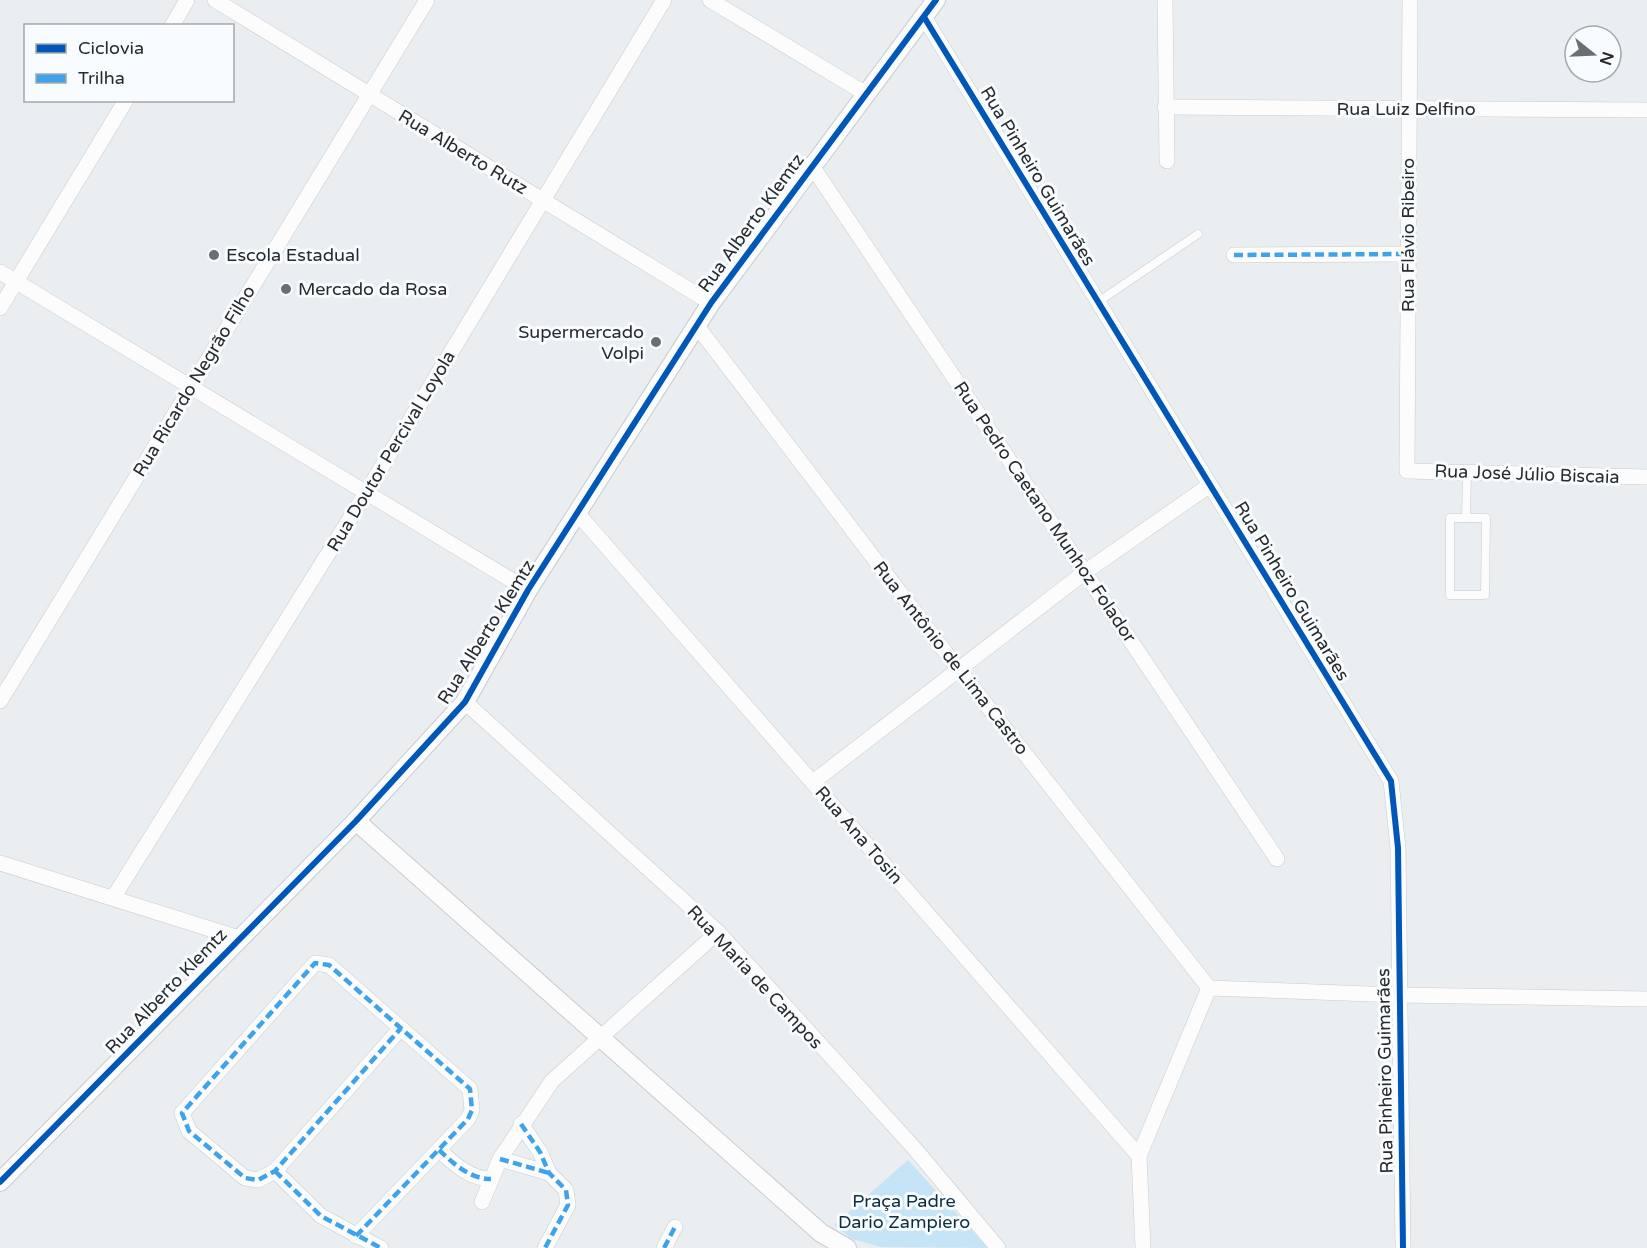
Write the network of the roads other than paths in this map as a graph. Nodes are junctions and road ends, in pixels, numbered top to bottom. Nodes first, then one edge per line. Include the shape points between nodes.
1 (187, 0) edge
2 (215, 0) edge
3 (427, 0) edge
4 (664, 0) edge
5 (711, 0) edge
6 (936, 0) edge
7 (1166, 0) edge
8 (1410, 0) edge
9 (924, 17) junction
10 (173, 24) edge
11 (369, 94) junction
12 (866, 94) junction
13 (125, 102) edge
14 (1165, 107) junction
15 (1409, 109) junction
16 (1647, 110) edge
17 (1167, 161) dead end
18 (812, 166) junction
19 (543, 200) junction
20 (1198, 234) dead end
21 (1408, 254) junction
22 (1234, 255) dead end
23 (0, 272) edge
24 (17, 282) junction
25 (1098, 302) junction
26 (711, 303) junction
27 (0, 308) edge
28 (697, 326) junction
29 (191, 387) junction
30 (1407, 471) joint
31 (1467, 472) junction
32 (1647, 477) edge
33 (1210, 485) junction
34 (366, 493) junction
35 (578, 514) junction
36 (1466, 518) junction
37 (1085, 572) junction
38 (528, 590) junction
39 (959, 670) junction
40 (5, 684) edge
41 (0, 701) edge
42 (465, 702) junction
43 (813, 782) junction
44 (356, 821) junction
45 (1277, 859) dead end
46 (0, 863) edge
47 (113, 898) junction
48 (718, 932) junction
49 (239, 938) junction
50 (1209, 988) junction
51 (1398, 995) junction
52 (1647, 999) edge
53 (401, 1028) junction
54 (600, 1038) junction
55 (521, 1124) junction
56 (439, 1150) junction
57 (1138, 1156) junction
58 (500, 1159) junction
59 (275, 1172) junction
60 (549, 1173) junction
61 (491, 1179) junction
62 (0, 1182) edge
63 (482, 1202) dead end
64 (675, 1227) dead end
65 (357, 1236) junction
66 (381, 1248) edge
67 (545, 1248) edge
68 (664, 1248) edge
69 (847, 1248) edge
70 (998, 1248) edge
71 (1143, 1248) edge
72 (1403, 1248) edge

1 - 10 street
2 - 11 street, Rua Alberto Rutz
3 - 11 street, Rua Ricardo Negrão Filho
4 - 19 street, Rua Doutor Percival Loyola
5 - 12 street
6 - 9 street, Rua Alberto Klemtz
7 - 14 street
8 - 15 street, Rua Flávio Ribeiro
9 - 12 street, Rua Alberto Klemtz
9 - 25 street, Rua Pinheiro Guimarães
11 - 19 street, Rua Alberto Rutz
11 - 29 street, Rua Ricardo Negrão Filho
12 - 18 street, Rua Alberto Klemtz
13 - 24 street
14 - 15 street, Rua Luiz Delfino
14 - 17 street
15 - 16 street, Rua Luiz Delfino
15 - 21 street, Rua Flávio Ribeiro
18 - 26 street, Rua Alberto Klemtz
18 - 37 street, Rua Pedro Caetano Munhoz Folador
19 - 26 street, Rua Alberto Rutz
19 - 34 street, Rua Doutor Percival Loyola
20 - 25 lane
21 - 22 street
21 - 30 street, Rua Flávio Ribeiro
23 - 24 street
24 - 27 street
24 - 29 street
25 - 33 street, Rua Pinheiro Guimarães
26 - 28 street, Rua Alberto Klemtz
28 - 35 street, Rua Alberto Klemtz
28 - 39 street, Rua Antônio de Lima Castro
29 - 34 street
29 - 40 street, Rua Ricardo Negrão Filho
30 - 31 street, Rua José Júlio Biscaia
31 - 32 street, Rua José Júlio Biscaia
31 - 36 lane
33 - 37 street
33 - 51 street, Rua Pinheiro Guimarães via 1391,781 1398,848
34 - 38 street
34 - 47 street, Rua Doutor Percival Loyola
35 - 38 street, Rua Alberto Klemtz
35 - 43 street, Rua Ana Tosin
36 - 36 lane via 1450,518 1450,595 1485,595 1486,518
37 - 39 street
37 - 45 street, Rua Pedro Caetano Munhoz Folador
38 - 42 street, Rua Alberto Klemtz
39 - 43 street
39 - 50 street, Rua Antônio de Lima Castro
40 - 41 street, Rua Ricardo Negrão Filho
42 - 44 street, Rua Alberto Klemtz
42 - 48 street, Rua Maria de Campos
43 - 57 street, Rua Ana Tosin
44 - 49 street, Rua Alberto Klemtz
44 - 54 street
46 - 47 street
47 - 49 street
48 - 54 street
48 - 70 street, Rua Maria de Campos via 915,1149
49 - 62 street, Rua Alberto Klemtz
50 - 51 street
50 - 57 street
51 - 52 street
51 - 72 street, Rua Pinheiro Guimarães
53 - 56 street via 470,1089 472,1110 468,1119
53 - 59 street
53 - 59 street via 329,965 315,963 182,1113 189,1131 245,1178 258,1180
54 - 55 street via 552,1081
54 - 69 street via 820,1233
55 - 58 street
55 - 60 street
56 - 61 street via 475,1177
56 - 65 street
57 - 71 street
58 - 60 street
58 - 61 street
59 - 65 street via 321,1216
60 - 67 street via 566,1190 568,1205
61 - 63 street
64 - 68 street
65 - 66 street

